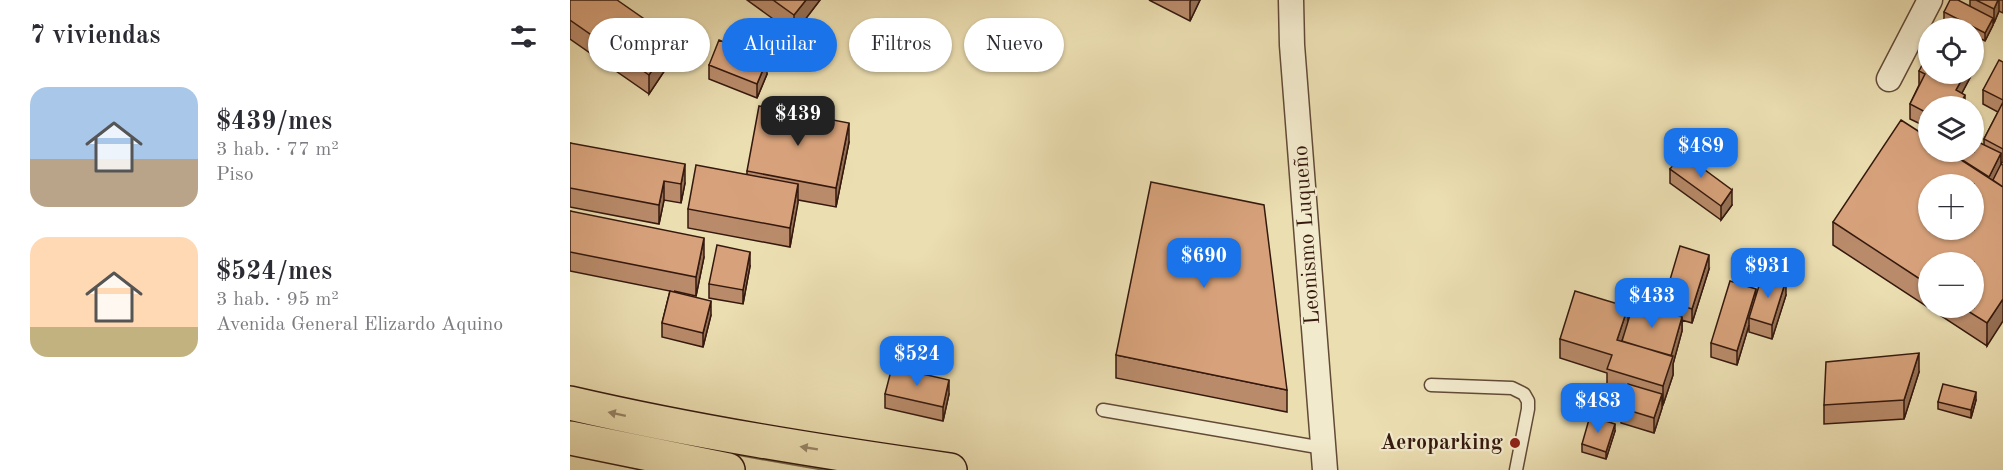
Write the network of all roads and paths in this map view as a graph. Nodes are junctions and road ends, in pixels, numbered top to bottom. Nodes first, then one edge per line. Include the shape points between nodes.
1 (1291, 0) edge
2 (1930, 0) edge
3 (1889, 79) dead end
4 (1431, 385) dead end
5 (570, 403) edge
6 (1103, 410) dead end
7 (570, 438) edge
8 (1324, 459) edge
9 (851, 462) edge
10 (728, 470) edge
11 (950, 470) edge
12 (1516, 470) edge

1 - 8 street, Leonismo Luqueño
2 - 3 street
4 - 12 lane via 1512,388 1524,394 1528,409
9 -> 5 main road
6 - 8 lane
7 - 10 main road
9 - 11 main road

